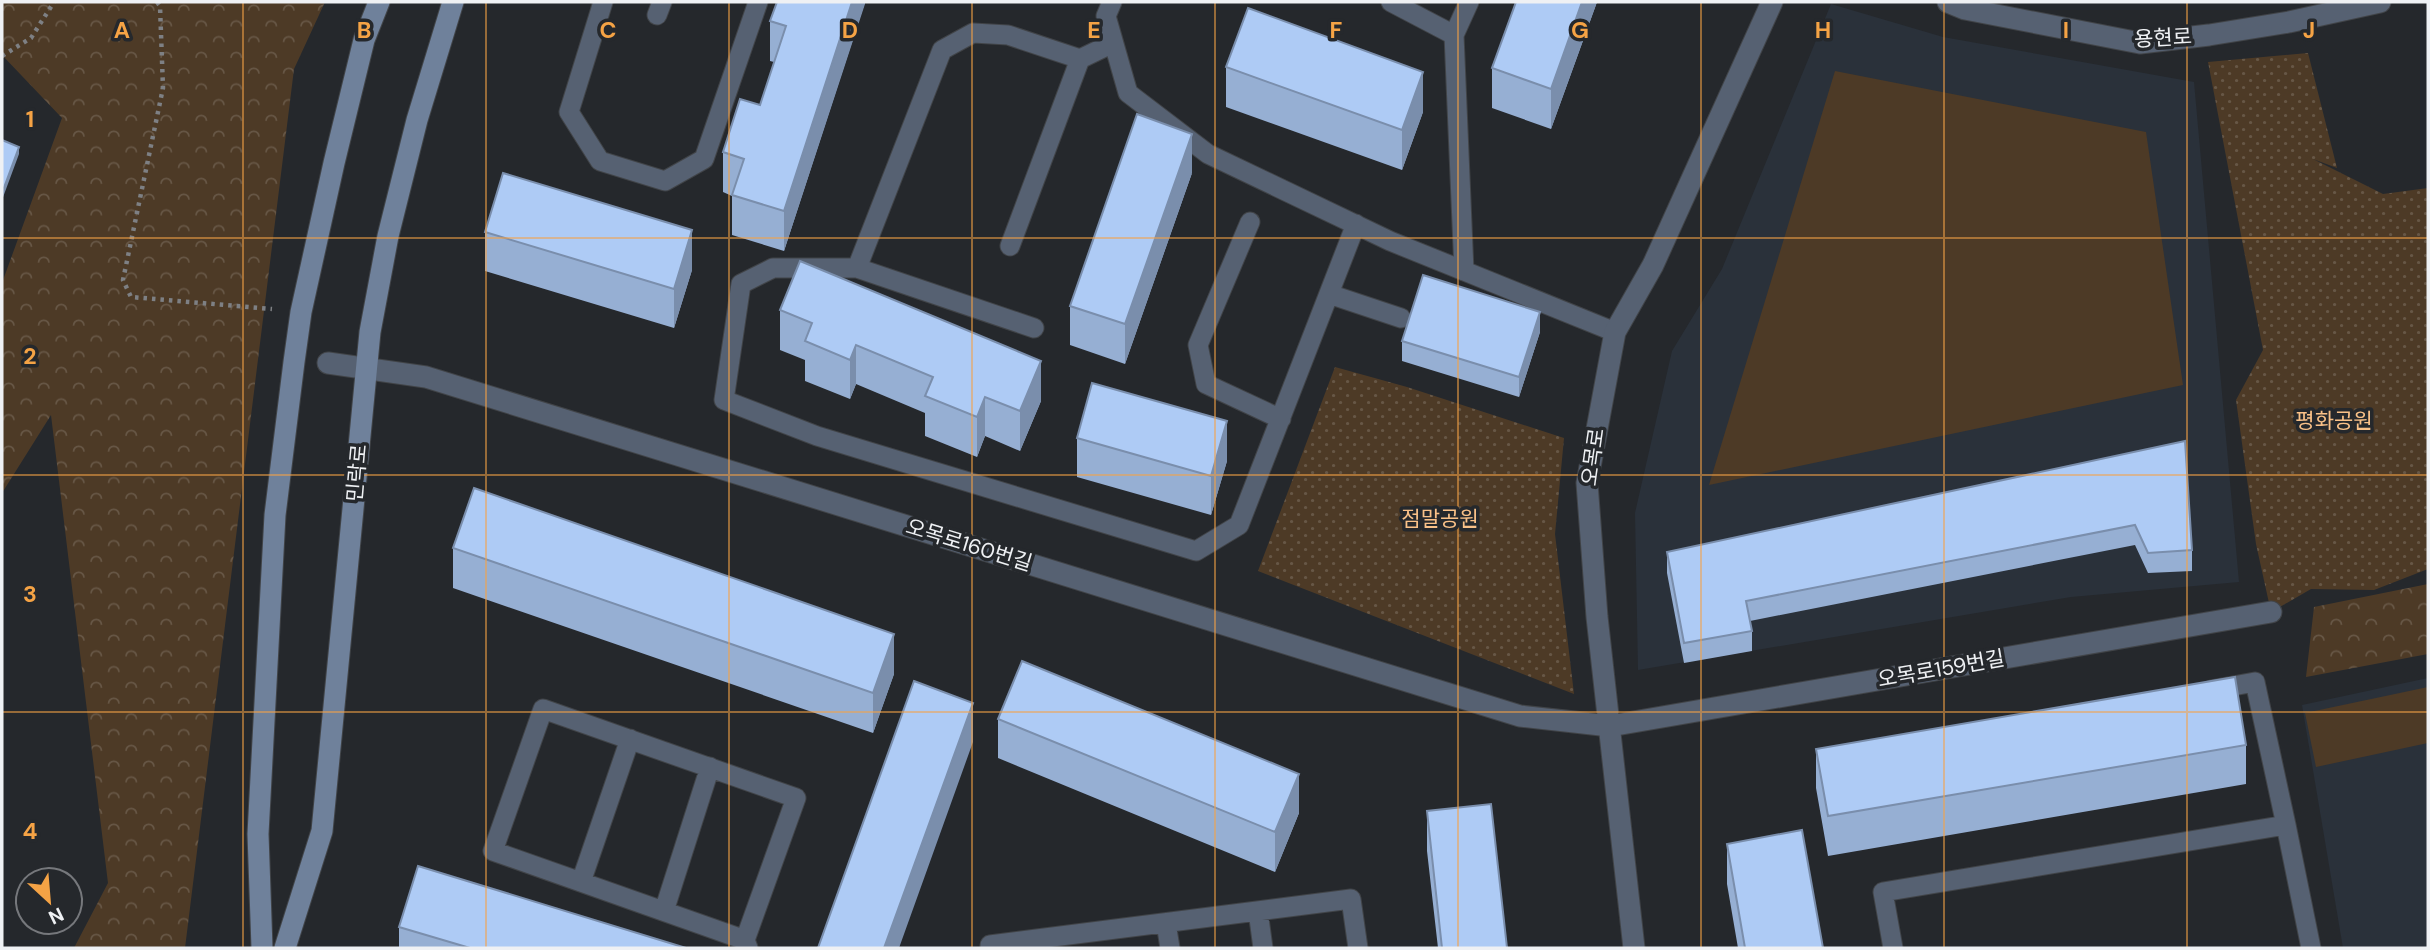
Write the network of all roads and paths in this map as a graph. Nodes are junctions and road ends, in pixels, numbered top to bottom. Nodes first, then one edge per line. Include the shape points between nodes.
1 (54, 2) edge
2 (158, 2) edge
3 (379, 2) edge
4 (453, 2) edge
5 (603, 2) edge
6 (758, 2) edge
7 (1111, 2) edge
8 (1391, 2) edge
9 (1469, 2) edge
10 (1772, 2) edge
11 (1948, 2) edge
12 (2380, 2) edge
13 (1454, 35) junction
14 (1114, 43) junction
15 (2, 56) edge
16 (1080, 60) junction
17 (1250, 222) dead end
18 (1356, 224) junction
19 (1010, 246) dead end
20 (857, 268) junction
21 (1464, 271) junction
22 (1329, 294) junction
23 (301, 312) junction
24 (1401, 318) dead end
25 (1034, 328) dead end
26 (1615, 332) junction
27 (328, 363) dead end
28 (1281, 419) junction
29 (2271, 612) dead end
30 (2187, 695) edge
31 (1610, 726) junction
32 (630, 739) junction
33 (710, 767) junction
34 (2286, 825) junction
35 (581, 882) junction
36 (664, 911) junction
37 (1258, 911) junction
38 (1166, 923) junction
39 (1078, 941) edge
40 (746, 944) edge
41 (262, 948) edge
42 (285, 948) edge
43 (990, 948) edge
44 (1170, 948) edge
45 (1263, 948) edge
46 (1357, 948) edge
47 (1634, 948) edge
48 (1893, 948) edge
49 (2311, 948) edge

1 - 15 path via 31,38
2 - 23 path via 163,88 122,281 131,297
3 - 23 main road via 364,40
4 - 42 main road, 민락로 via 388,236 370,332 322,831
5 - 6 lane via 569,112 600,161 665,181 704,159
7 - 14 lane via 1106,16
8 - 13 lane
9 - 13 lane
10 - 26 street, 오목로 via 1653,265
11 - 12 street, 용현로 via 2140,43 2290,22
13 - 21 lane
14 - 16 lane
14 - 18 lane via 1128,93 1208,154
16 - 19 lane
16 - 20 lane via 1008,35 973,33 942,50
17 - 28 lane via 1198,345 1206,384
18 - 21 lane
18 - 22 lane
20 - 25 lane
20 - 28 lane via 773,268 741,284 724,400 817,436 1196,551 1239,525
21 - 26 lane
22 - 24 lane
22 - 28 lane
23 - 41 main road via 275,515 258,834
26 - 31 street, 오목로 via 1587,483
27 - 31 street, 오목로160번길 via 426,377 1520,716
29 - 31 street, 오목로159번길
30 - 34 lane via 2255,682
31 - 47 street, 오목로
32 - 33 lane
32 - 35 lane
32 - 35 lane via 543,709 493,851
33 - 36 lane
33 - 40 lane via 796,797
34 - 48 lane via 1884,892
34 - 49 lane
35 - 36 lane
36 - 40 lane
37 - 38 lane
37 - 45 lane
37 - 46 lane via 1351,899
38 - 39 lane
38 - 44 lane
39 - 43 lane

